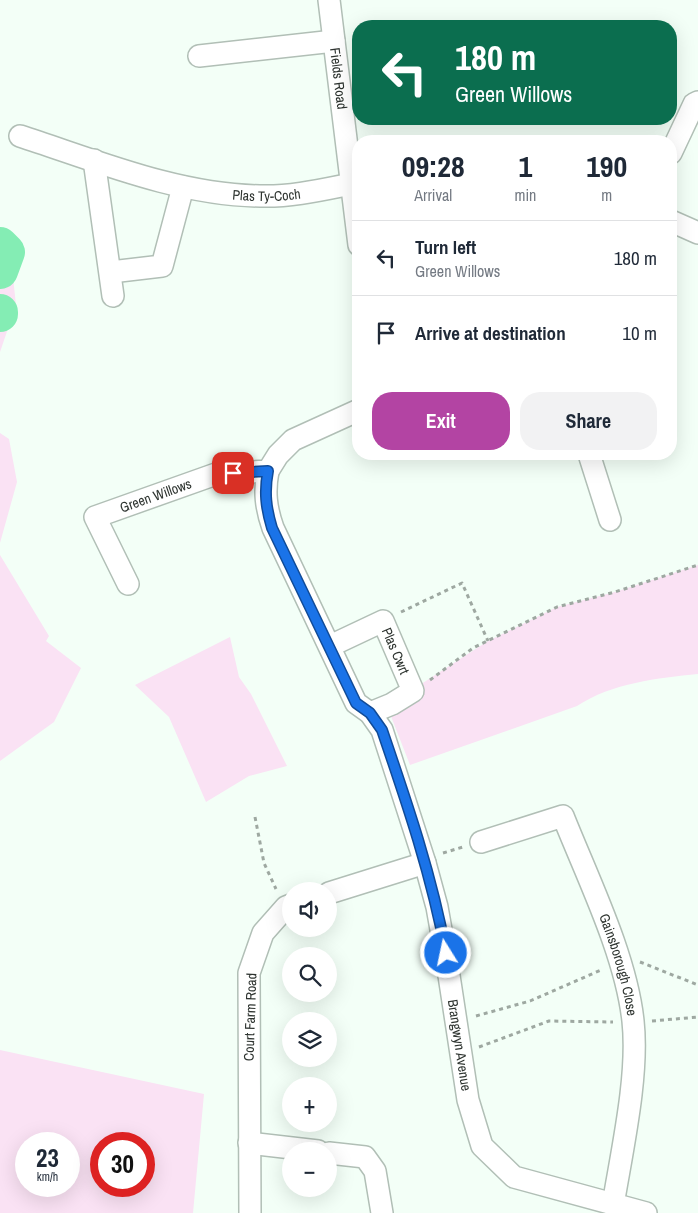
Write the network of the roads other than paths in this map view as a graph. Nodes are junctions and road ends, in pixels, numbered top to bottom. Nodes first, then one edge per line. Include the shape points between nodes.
1 (329, 0) edge
2 (334, 42) junction
3 (199, 56) dead end
4 (350, 100) edge
5 (698, 102) edge
6 (20, 136) dead end
7 (677, 140) edge
8 (94, 160) junction
9 (351, 184) junction
10 (182, 187) junction
11 (352, 192) edge
12 (677, 224) edge
13 (698, 233) edge
14 (111, 272) junction
15 (113, 296) dead end
16 (352, 413) edge
17 (591, 460) edge
18 (268, 471) junction
19 (610, 520) dead end
20 (128, 584) dead end
21 (330, 646) junction
22 (370, 713) junction
23 (481, 842) road end
24 (424, 861) junction
25 (337, 890) edge
26 (282, 912) edge
27 (249, 1143) junction
28 (282, 1147) edge
29 (337, 1154) edge
30 (613, 1205) junction
31 (250, 1213) edge
32 (382, 1213) edge
33 (646, 1213) edge

1 - 2 street, Fields Road
2 - 3 street
2 - 4 street, Fields Road
4 - 9 street, Fields Road
5 - 7 street via 694,104
6 - 8 street, Plas Ty-Coch
8 - 10 street, Plas Ty-Coch
8 - 14 street
9 - 10 street, Plas Ty-Coch via 288,195 261,196 229,195
9 - 11 street, Fields Road
10 - 14 street via 162,266
12 - 13 street
14 - 15 street
16 - 18 street via 293,440
17 - 19 street
18 - 20 street, Green Willows via 216,474 95,516
18 - 21 street, Brangwyn Avenue via 266,510 272,528
21 - 22 street, Brangwyn Avenue via 356,703
21 - 22 street, Plas Cwrt via 382,622 413,691
22 - 24 street, Brangwyn Avenue via 382,730
23 - 30 street, Gainsborough Close via 564,816 618,957 633,1022 628,1110
24 - 25 street
24 - 30 street, Brangwyn Avenue via 437,907 468,1100 482,1146 514,1177
26 - 27 street, Court Farm Road via 263,933 249,972
27 - 28 street
27 - 31 street, Court Farm Road
29 - 32 street via 366,1157 375,1171
30 - 33 street, Brangwyn Avenue

